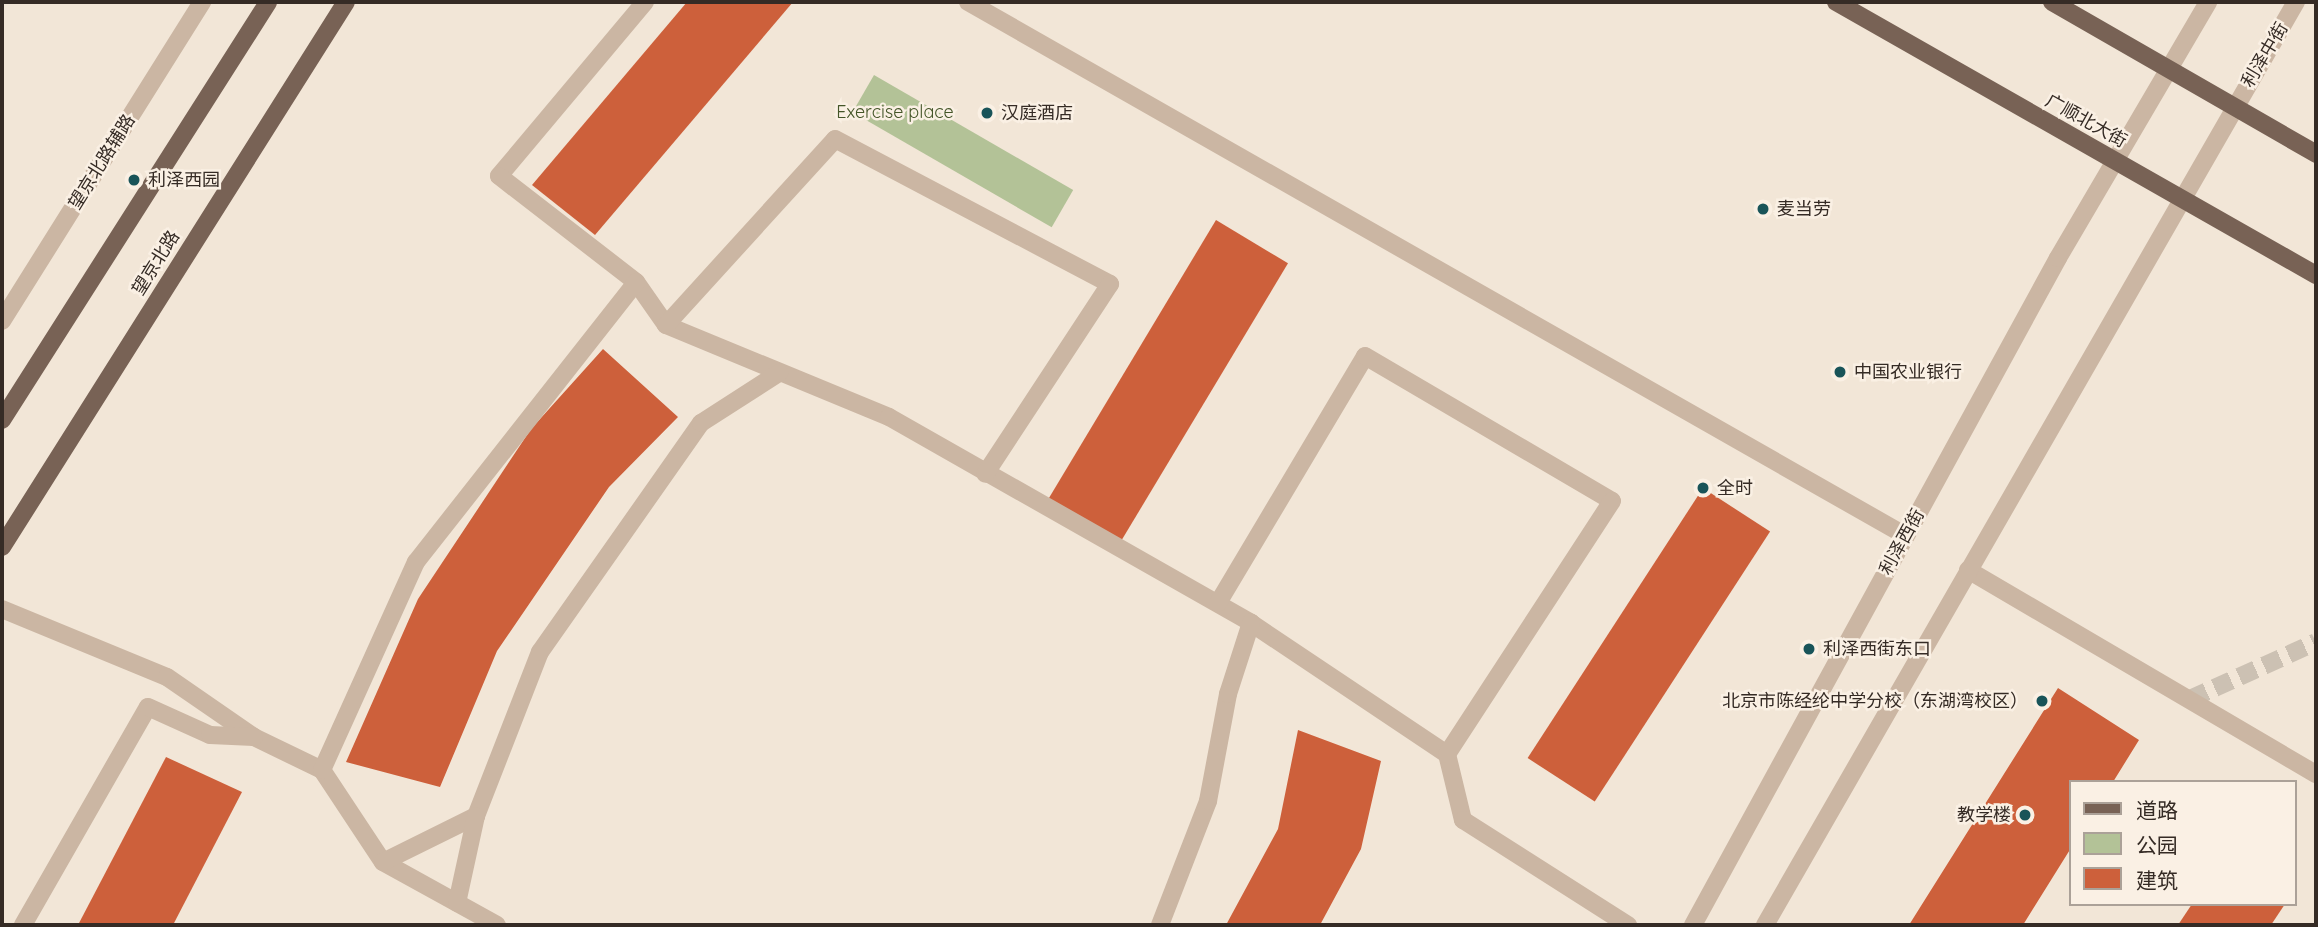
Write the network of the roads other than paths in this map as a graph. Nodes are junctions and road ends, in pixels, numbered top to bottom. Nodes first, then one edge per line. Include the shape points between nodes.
1 (202, 2) edge
2 (268, 2) edge
3 (346, 2) edge
4 (645, 2) edge
5 (968, 2) edge
6 (1836, 2) edge
7 (2052, 2) edge
8 (2208, 2) edge
9 (2296, 2) edge
10 (2168, 71) junction
11 (2233, 109) junction
12 (2316, 154) edge
13 (2115, 161) junction
14 (2181, 198) junction
15 (2316, 275) edge
16 (636, 282) junction
17 (2, 321) edge
18 (666, 325) junction
19 (779, 373) junction
20 (2, 420) edge
21 (985, 474) junction
22 (1906, 536) junction
23 (2, 547) edge
24 (1968, 570) junction
25 (1217, 603) junction
26 (2, 609) edge
27 (1251, 623) junction
28 (254, 737) junction
29 (1447, 754) junction
30 (322, 770) junction
31 (2316, 774) edge
32 (476, 816) junction
33 (383, 862) junction
34 (457, 903) junction
35 (23, 925) edge
36 (496, 925) edge
37 (1160, 925) edge
38 (1628, 925) edge
39 (1693, 925) edge
40 (1765, 925) edge

1 - 17 street, 望京北路辅路
2 - 20 main road
3 - 23 main road, 望京北路
4 - 16 street via 499,176
5 - 22 street
6 - 13 main road, 广顺北大街
7 - 10 main road
8 - 10 street
9 - 11 street, 利泽中街
10 - 11 main road
10 - 13 street, 利泽西街
11 - 12 main road
11 - 14 street, 利泽中街
13 - 14 main road, 广顺北大街
13 - 22 street, 利泽西街
14 - 15 main road, 广顺北大街
14 - 24 street
16 - 18 street
16 - 30 street via 416,562
18 - 19 street
18 - 21 street via 835,139 1111,284
19 - 21 street via 890,417
19 - 32 street via 701,423 540,653
21 - 25 street
22 - 39 street, 利泽西街
24 - 31 street
24 - 40 street
25 - 27 street
25 - 29 street via 1365,356 1612,501
26 - 28 street via 167,677
27 - 29 street
27 - 37 street via 1228,694 1208,801
28 - 30 street
28 - 35 street via 210,736 148,707
29 - 38 street via 1463,820
30 - 33 street
32 - 33 street
32 - 34 street
33 - 34 street
34 - 36 street

